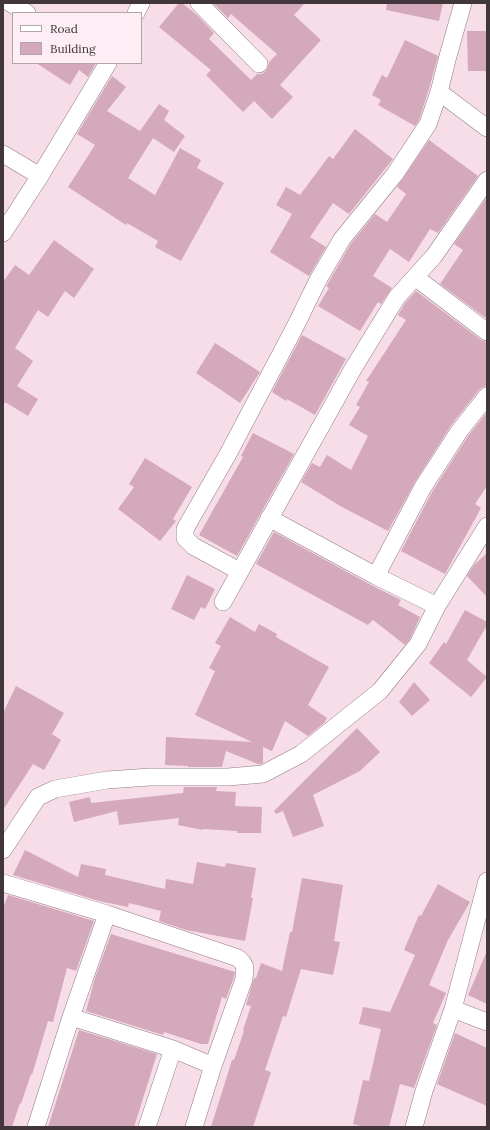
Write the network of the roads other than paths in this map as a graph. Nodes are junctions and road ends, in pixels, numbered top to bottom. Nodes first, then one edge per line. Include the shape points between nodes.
1 (10, 3) edge
2 (142, 3) edge
3 (199, 3) edge
4 (463, 3) edge
5 (25, 12) edge
6 (137, 12) edge
7 (107, 64) edge
8 (258, 64) dead end
9 (439, 92) junction
10 (487, 128) edge
11 (3, 154) edge
12 (40, 176) junction
13 (487, 180) edge
14 (3, 233) edge
15 (415, 277) junction
16 (487, 332) edge
17 (487, 396) edge
18 (269, 518) junction
19 (487, 526) edge
20 (239, 571) junction
21 (376, 576) junction
22 (222, 602) dead end
23 (437, 606) junction
24 (3, 850) edge
25 (487, 881) edge
26 (3, 883) edge
27 (107, 914) junction
28 (453, 1009) junction
29 (71, 1016) junction
30 (487, 1022) edge
31 (173, 1049) junction
32 (213, 1066) junction
33 (36, 1127) edge
34 (147, 1127) edge
35 (194, 1127) edge
36 (414, 1127) edge

1 - 5 street
2 - 6 street
3 - 8 street
4 - 9 street
7 - 12 street
9 - 10 street
9 - 20 street via 428,124 395,174 342,239 318,280 185,529 185,538 193,546
11 - 12 street
12 - 14 street
13 - 15 street via 434,256
15 - 16 street
15 - 18 street via 397,297 354,367
17 - 21 street via 460,430 423,487
18 - 20 street
18 - 21 street
19 - 23 street
20 - 22 street
21 - 23 street
23 - 24 street via 418,644 380,691 301,754 263,774 107,780 47,792 38,797
25 - 28 street
26 - 27 street
27 - 29 street
27 - 32 street via 238,958 242,962 245,967 244,979
28 - 30 street
28 - 36 street
29 - 31 street
29 - 33 street
31 - 32 street
31 - 34 street
32 - 35 street

